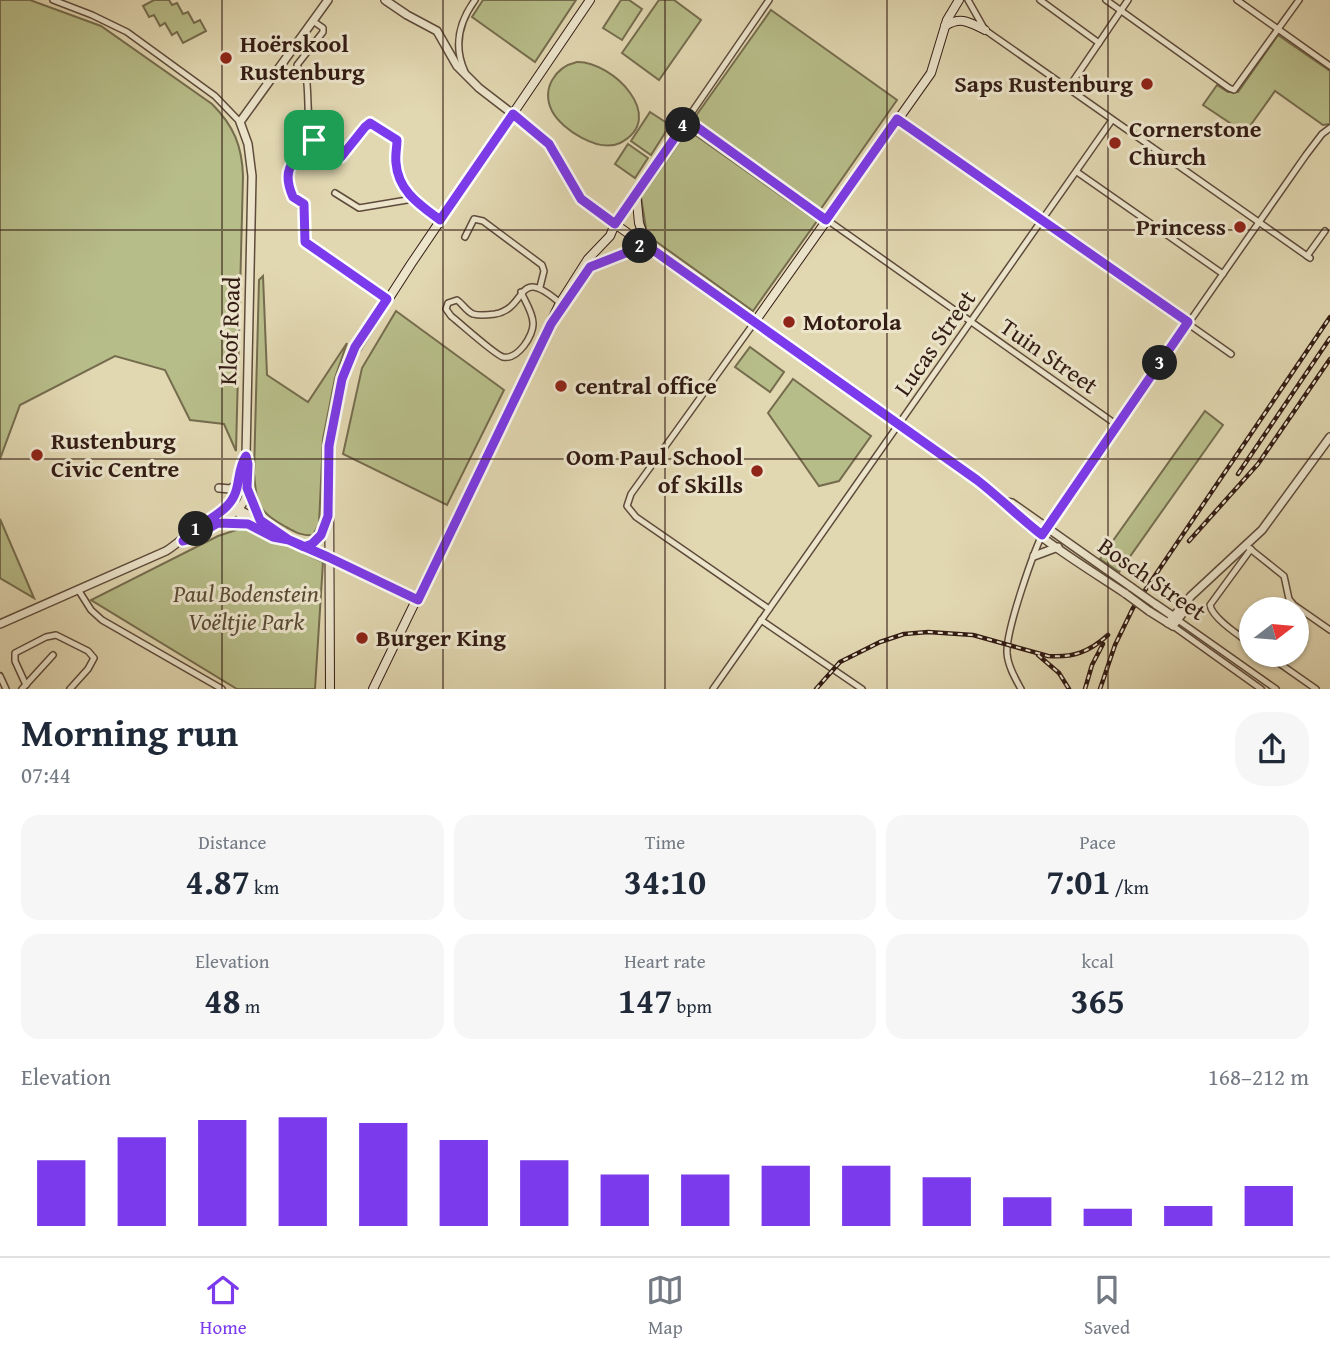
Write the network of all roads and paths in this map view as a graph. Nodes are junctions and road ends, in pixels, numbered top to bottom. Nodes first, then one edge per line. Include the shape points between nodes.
1 (52, 0) edge
2 (328, 0) edge
3 (385, 0) edge
4 (475, 0) edge
5 (590, 0) edge
6 (769, 0) edge
7 (959, 0) edge
8 (968, 0) edge
9 (1040, 0) edge
10 (1106, 0) edge
11 (1128, 0) edge
12 (1237, 0) edge
13 (1299, 0) edge
14 (1121, 10) junction
15 (313, 21) junction
16 (945, 26) junction
17 (1278, 29) junction
18 (985, 30) junction
19 (1099, 43) junction
20 (1330, 66) edge
21 (466, 75) junction
22 (1069, 87) junction
23 (513, 114) junction
24 (897, 119) junction
25 (687, 120) junction
26 (1112, 120) junction
27 (240, 122) junction
28 (1330, 128) edge
29 (314, 140) junction
30 (1077, 172) junction
31 (636, 192) junction
32 (335, 193) dead end
33 (413, 199) junction
34 (440, 220) junction
35 (826, 220) junction
36 (1042, 220) junction
37 (1258, 222) junction
38 (615, 224) junction
39 (1325, 231) dead end
40 (465, 237) dead end
41 (648, 246) junction
42 (1223, 274) junction
43 (540, 287) junction
44 (521, 292) junction
45 (387, 299) junction
46 (560, 303) junction
47 (971, 321) junction
48 (1188, 322) junction
49 (754, 323) junction
50 (551, 324) junction
51 (1231, 354) dead end
52 (899, 425) junction
53 (1117, 425) junction
54 (1330, 437) edge
55 (243, 486) junction
56 (219, 488) dead end
57 (236, 493) junction
58 (226, 507) junction
59 (238, 509) junction
60 (328, 516) junction
61 (260, 520) junction
62 (218, 523) junction
63 (248, 524) junction
64 (1044, 531) junction
65 (289, 540) junction
66 (183, 541) junction
67 (304, 547) junction
68 (1058, 547) junction
69 (1247, 548) junction
70 (1034, 556) junction
71 (328, 557) junction
72 (79, 591) junction
73 (1128, 591) junction
74 (1195, 593) junction
75 (418, 600) junction
76 (1185, 603) junction
77 (769, 609) junction
78 (1165, 611) junction
79 (761, 620) junction
80 (1173, 621) junction
81 (0, 624) edge
82 (1330, 630) edge
83 (1239, 635) edge
84 (53, 655) dead end
85 (1285, 667) edge
86 (0, 676) edge
87 (24, 687) edge
88 (6, 689) edge
89 (71, 689) edge
90 (222, 689) edge
91 (330, 689) edge
92 (373, 689) edge
93 (713, 689) edge
94 (862, 689) edge
95 (1021, 689) edge
96 (1261, 689) edge
97 (1276, 689) edge
98 (1316, 689) edge

1 - 27 street, Kloof Road via 127,32 215,96
2 - 15 street
3 - 21 street, Bosch Street via 436,31
4 - 21 street via 458,37
5 - 23 main road
6 - 25 street
7 - 16 main road
8 - 18 street
9 - 19 street
10 - 14 street
11 - 14 street
12 - 17 street
13 - 17 street
14 - 17 street via 1234,90
14 - 19 street
15 - 27 street
15 - 29 street via 323,32 298,65 307,82
16 - 18 main road via 963,19
16 - 24 main road via 931,73
17 - 20 street
18 - 22 street
19 - 22 street
21 - 23 street, Bosch Street
22 - 26 street
23 - 34 main road
23 - 38 street, Bosch Street via 549,144 581,199
24 - 35 main road
24 - 36 street
25 - 31 street
25 - 35 street, Tuin Street
26 - 30 street, Lucas Street
26 - 37 street
27 - 55 street, Kloof Road via 252,176
28 - 37 street
29 - 33 street via 341,157 365,127 376,125 397,140 398,173
29 - 45 street via 292,163 287,176 293,197 304,204 305,242
30 - 36 street, Lucas Street
30 - 42 street
31 - 38 street
31 - 41 main road via 641,232
32 - 33 street via 359,208
33 - 34 street
34 - 45 main road
35 - 47 street, Tuin Street
35 - 49 main road
36 - 47 street, Lucas Street
36 - 48 street
37 - 39 street via 1308,257
37 - 42 street
38 - 41 main road, Bosch Street
38 - 46 main road
40 - 43 street via 472,221 483,220 542,265
41 - 49 main road, Bosch Street
41 - 50 main road via 590,267
42 - 48 street
43 - 44 street
43 - 46 street
44 - 44 street via 511,308 500,313 476,315 457,300 446,309 500,356 512,356 521,351 533,327
45 - 60 main road via 355,347 337,396 329,446
46 - 50 main road
47 - 52 street, Lucas Street
47 - 53 street, Tuin Street
48 - 51 street
48 - 53 street
49 - 52 street, Bosch Street
49 - 77 street via 626,503 630,513
50 - 75 main road
52 - 64 street, Bosch Street
52 - 77 street, Lucas Street
53 - 64 street
54 - 69 street
55 - 56 street
55 - 57 street, Kloof Road
55 - 59 street
55 - 61 street
57 - 58 street, Kloof Road
57 - 59 street
58 - 59 street
58 - 66 street, Kloof Road
59 - 61 street
59 - 62 street
59 - 63 street
60 - 67 main road via 321,535
60 - 71 main road
61 - 65 street
62 - 63 street
62 - 66 street
63 - 65 street
64 - 68 street, Bosch Street
64 - 70 street
64 - 73 street, Bosch Street
65 - 67 street
66 - 72 street, Kloof Road
67 - 71 street
68 - 70 street
68 - 73 street, Bosch Street
69 - 74 street
69 - 82 street via 1283,576 1294,605
69 - 83 street via 1210,605 1219,620
70 - 95 street via 1008,644 1009,663
71 - 75 street
71 - 91 main road
72 - 81 street, Kloof Road
72 - 90 street via 102,620
73 - 78 street, Bosch Street, bridge
73 - 80 street, Bosch Street, bridge via 1149,611
74 - 76 street
74 - 80 street
75 - 92 main road
76 - 78 street
76 - 80 street
77 - 79 street, Lucas Street
78 - 80 street, Bosch Street
79 - 93 street, Lucas Street
79 - 94 street
80 - 96 street, Bosch Street
80 - 97 street, Bosch Street
84 - 87 street
85 - 98 street
86 - 88 street
87 - 89 street via 15,653 56,635 93,656 93,663

